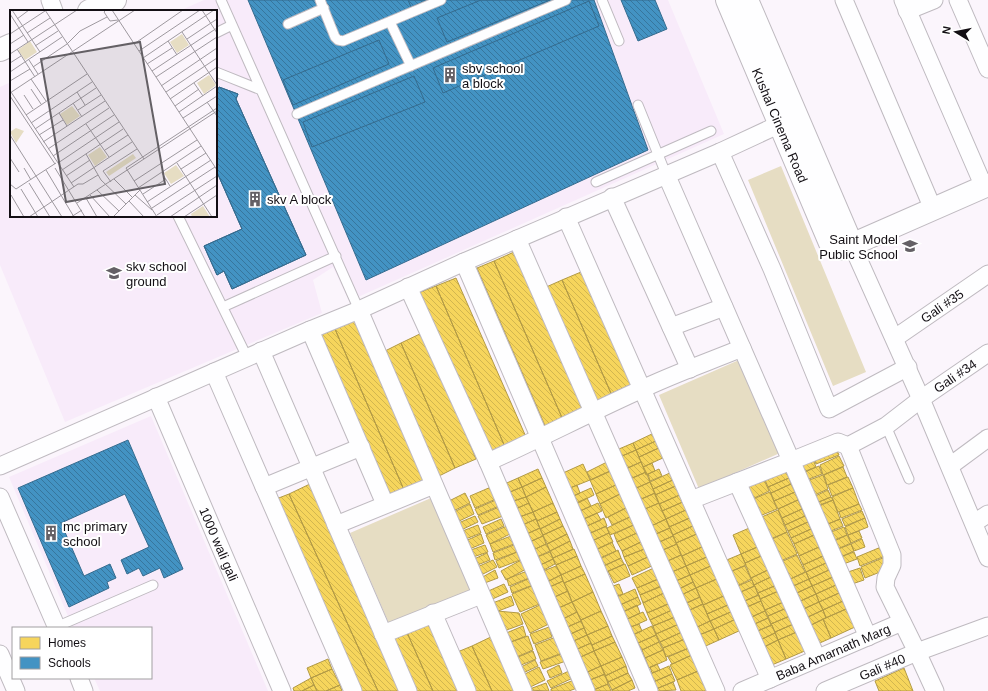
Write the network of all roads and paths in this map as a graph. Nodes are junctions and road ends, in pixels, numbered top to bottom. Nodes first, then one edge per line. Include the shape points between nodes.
1 (50, 0) edge
2 (221, 0) edge
3 (441, 0) edge
4 (566, 0) edge
5 (602, 0) edge
6 (727, 0) edge
7 (747, 0) edge
8 (844, 0) edge
9 (934, 0) edge
10 (958, 0) edge
11 (112, 1) edge
12 (322, 4) edge
13 (905, 5) edge
14 (54, 10) edge
15 (91, 10) edge
16 (390, 22) junction
17 (288, 24) dead end
18 (232, 25) junction
19 (217, 32) edge
20 (619, 41) dead end
21 (411, 66) junction
22 (988, 69) edge
23 (217, 72) edge
24 (261, 90) junction
25 (638, 105) dead end
26 (297, 114) dead end
27 (788, 120) junction
28 (711, 131) dead end
29 (720, 152) junction
30 (658, 155) junction
31 (666, 174) junction
32 (596, 182) dead end
33 (986, 186) edge
34 (612, 197) junction
35 (933, 210) junction
36 (178, 217) edge
37 (566, 218) junction
38 (517, 239) junction
39 (844, 246) junction
40 (336, 256) junction
41 (464, 262) junction
42 (988, 274) edge
43 (408, 287) junction
44 (223, 307) junction
45 (724, 307) junction
46 (359, 310) junction
47 (671, 327) junction
48 (310, 330) junction
49 (895, 338) junction
50 (742, 348) junction
51 (988, 353) edge
52 (254, 354) junction
53 (908, 367) junction
54 (690, 369) junction
55 (214, 372) junction
56 (642, 389) junction
57 (156, 397) junction
58 (921, 399) junction
59 (592, 412) junction
60 (886, 426) junction
61 (988, 438) edge
62 (540, 439) junction
63 (848, 446) junction
64 (361, 447) junction
65 (488, 462) junction
66 (791, 462) junction
67 (0, 466) edge
68 (950, 466) junction
69 (311, 467) junction
70 (909, 479) dead end
71 (737, 482) junction
72 (434, 485) junction
73 (264, 487) junction
74 (0, 496) edge
75 (691, 500) junction
76 (385, 504) junction
77 (988, 514) edge
78 (974, 523) junction
79 (336, 525) junction
80 (987, 555) edge
81 (153, 585) dead end
82 (481, 595) junction
83 (433, 613) junction
84 (902, 622) junction
85 (988, 626) edge
86 (57, 627) edge
87 (383, 634) junction
88 (868, 637) junction
89 (917, 652) junction
90 (0, 654) edge
91 (817, 658) junction
92 (79, 679) edge
93 (770, 679) junction
94 (16, 691) edge
95 (84, 691) edge
96 (282, 691) edge
97 (353, 691) edge
98 (408, 691) edge
99 (467, 691) edge
100 (523, 691) edge
101 (586, 691) edge
102 (649, 691) edge
103 (716, 691) edge
104 (742, 691) edge
105 (826, 691) edge
106 (935, 691) edge

1 - 14 street
2 - 18 lane
3 - 16 lane
4 - 21 lane
5 - 20 lane
6 - 27 street, Kushal Cinema Road
7 - 27 street, Kushal Cinema Road
8 - 35 street
9 - 13 street
10 - 22 street
11 - 15 street
12 - 16 lane via 338,40 346,40
12 - 17 lane
13 - 33 street
16 - 21 lane
18 - 19 lane
18 - 24 lane
21 - 26 lane
23 - 24 lane
24 - 40 lane
25 - 30 lane
27 - 29 street
27 - 39 street, Kushal Cinema Road
28 - 30 lane
29 - 31 street
29 - 53 street via 772,269 829,409
30 - 31 lane
30 - 32 lane
31 - 34 street
31 - 45 street
33 - 35 street
34 - 37 street
34 - 47 street
35 - 39 street
36 - 44 lane
37 - 38 street
37 - 56 street
38 - 41 street
38 - 59 street
39 - 49 street
40 - 44 lane
40 - 46 lane
41 - 43 street
41 - 62 street
42 - 49 street, Gali #35
43 - 46 street
43 - 65 street
44 - 52 lane
45 - 47 street
45 - 50 street
46 - 48 street
46 - 72 street
47 - 54 street
48 - 52 street
48 - 64 street
49 - 53 street
50 - 54 street
50 - 66 street
51 - 58 street, Gali #34
52 - 55 street
52 - 69 street
53 - 58 street
54 - 56 street
55 - 57 street
55 - 73 street
56 - 59 street
56 - 75 street
57 - 67 street
57 - 96 street, 1000 wali gali
58 - 60 street, Gali #34
58 - 68 street
59 - 62 street
59 - 103 street
60 - 63 street, Gali #34
60 - 70 lane
61 - 68 street
62 - 65 street
62 - 102 street
63 - 66 street via 838,442
63 - 84 street via 892,555 885,587
64 - 69 street
64 - 76 street
65 - 101 street
66 - 71 street
66 - 88 street
68 - 78 street
69 - 73 street
69 - 79 street
71 - 75 street
71 - 91 street
72 - 76 street
72 - 82 street
73 - 97 street
74 - 86 street
75 - 93 street
76 - 79 street
77 - 78 street
78 - 80 street
79 - 87 street
81 - 86 lane
82 - 83 street
82 - 100 street
83 - 87 street
83 - 99 street
84 - 88 street, Baba Amarnath Marg
84 - 89 street
85 - 89 street, Gali #40
87 - 98 street
88 - 91 street, Baba Amarnath Marg
89 - 105 street, Gali #40
89 - 106 street
90 - 94 street
91 - 93 street, Baba Amarnath Marg
92 - 95 street
93 - 104 street, Baba Amarnath Marg

